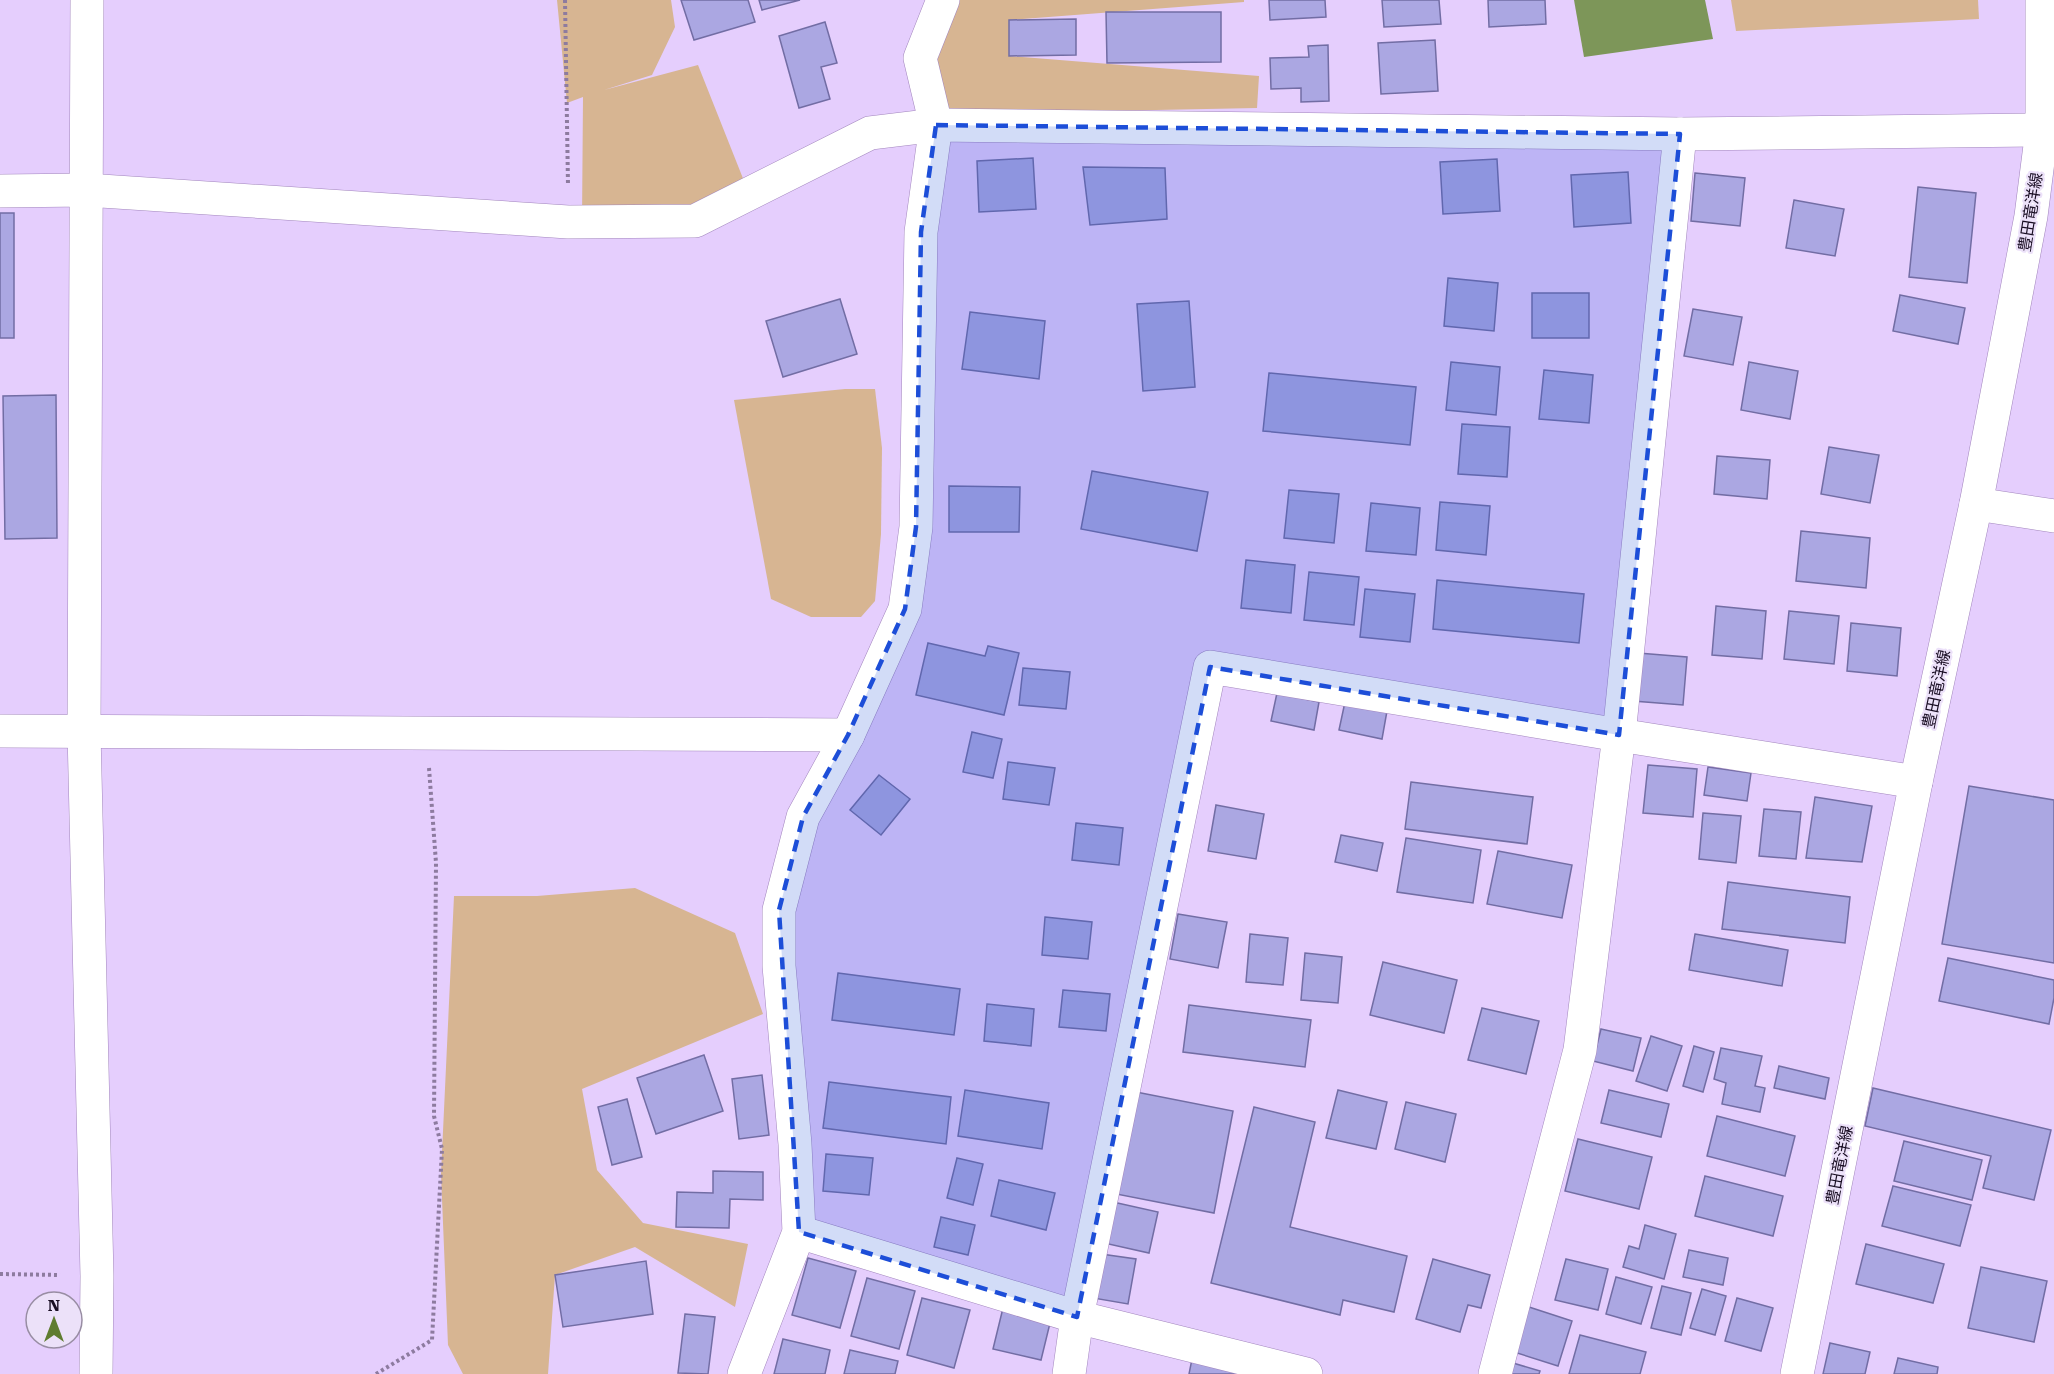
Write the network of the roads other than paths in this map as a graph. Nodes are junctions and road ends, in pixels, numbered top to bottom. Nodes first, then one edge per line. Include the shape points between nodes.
1 (87, 0) edge
2 (943, 0) edge
3 (2042, 0) edge
4 (936, 125) junction
5 (2042, 130) junction
6 (1680, 134) junction
7 (86, 190) junction
8 (0, 191) edge
9 (1976, 504) junction
10 (2054, 516) edge
11 (0, 731) edge
12 (84, 732) junction
13 (848, 735) junction
14 (1619, 735) junction
15 (1916, 782) junction
16 (799, 1232) junction
17 (1077, 1317) junction
18 (96, 1374) edge
19 (744, 1374) edge
20 (1069, 1374) edge
21 (1306, 1374) edge
22 (1495, 1374) edge
23 (1797, 1374) edge

1 - 7 street
2 - 4 street via 920,58
3 - 5 street, 豊田竜洋線
4 - 6 street
4 - 7 street via 870,133 695,221 568,222
4 - 13 street via 921,232 916,527 904,609
5 - 6 street
5 - 9 street, 豊田竜洋線 via 2031,216
6 - 14 street
7 - 8 street
7 - 12 street
9 - 10 street
9 - 15 street, 豊田竜洋線
11 - 12 street
12 - 13 street
12 - 18 street
13 - 16 street via 803,817 780,910 780,966
14 - 15 street
14 - 17 street via 1210,667
14 - 22 street via 1580,1050
15 - 23 street, 豊田竜洋線
16 - 17 street
16 - 19 street
17 - 20 street
17 - 21 street

